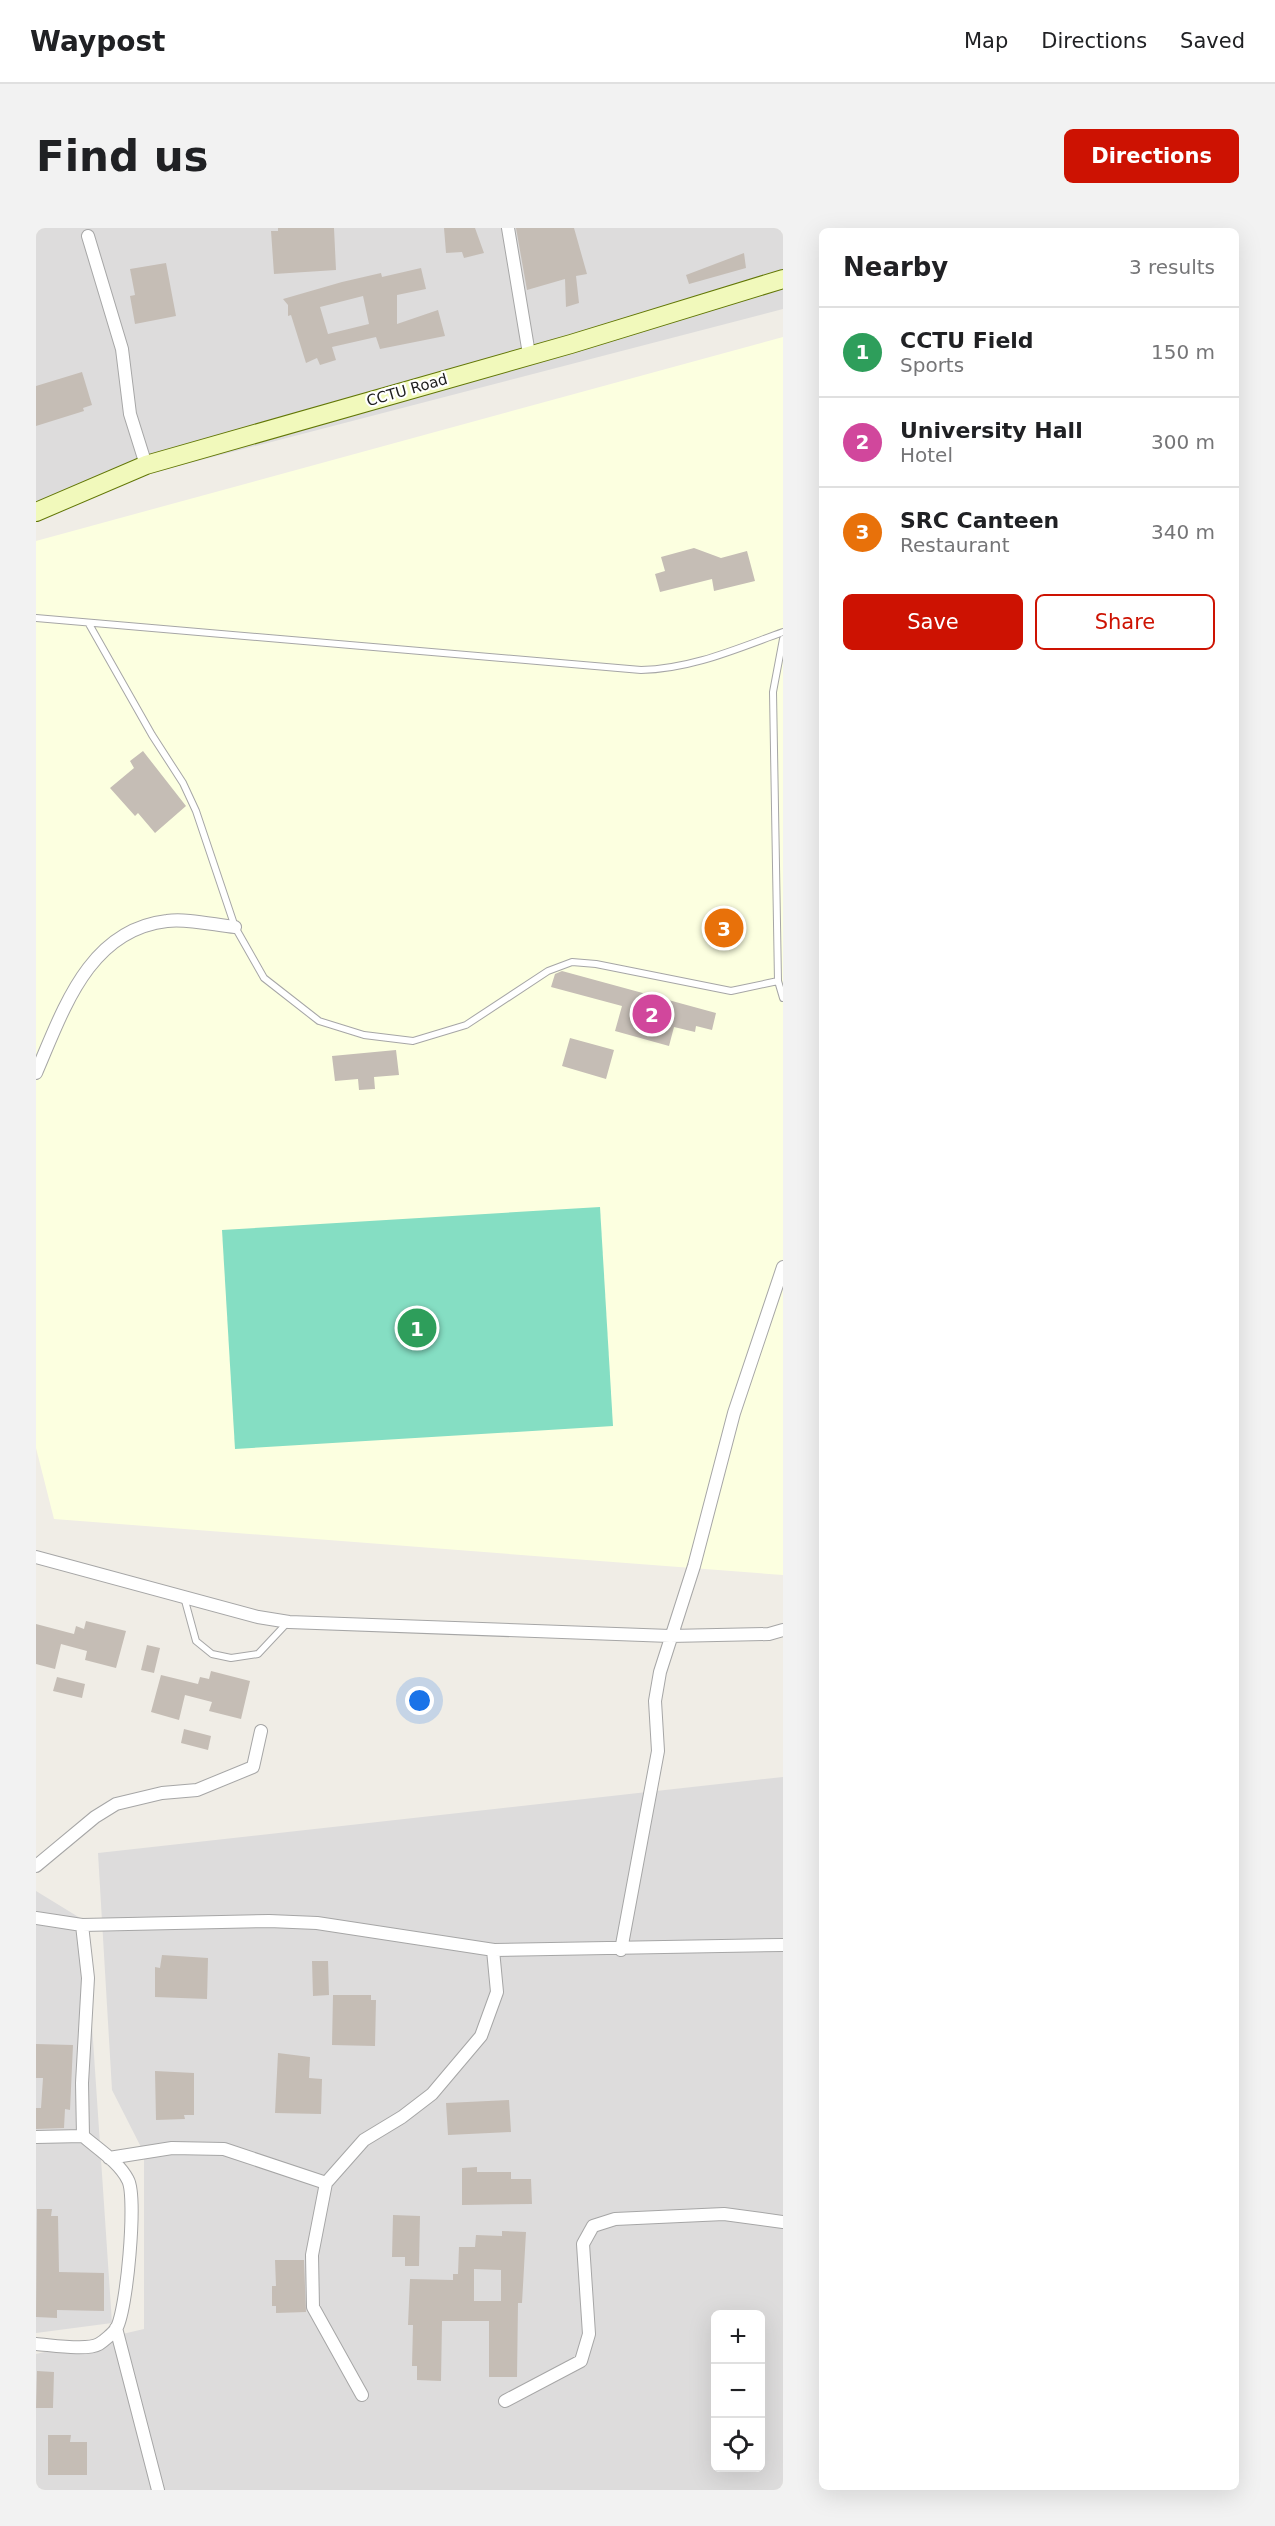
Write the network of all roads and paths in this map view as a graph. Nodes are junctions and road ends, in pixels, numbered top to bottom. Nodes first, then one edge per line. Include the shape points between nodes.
1 (508, 228) edge
2 (88, 236) dead end
3 (783, 279) edge
4 (529, 354) junction
5 (146, 465) junction
6 (36, 512) edge
7 (36, 618) edge
8 (89, 624) junction
9 (783, 632) edge
10 (783, 639) edge
11 (235, 927) junction
12 (778, 981) junction
13 (783, 998) edge
14 (36, 1073) edge
15 (783, 1267) edge
16 (36, 1557) edge
17 (184, 1597) junction
18 (289, 1622) junction
19 (783, 1630) edge
20 (670, 1636) junction
21 (261, 1731) dead end
22 (36, 1866) edge
23 (36, 1918) edge
24 (82, 1925) junction
25 (783, 1945) edge
26 (493, 1950) junction
27 (621, 1950) junction
28 (83, 2136) junction
29 (36, 2137) edge
30 (109, 2158) junction
31 (326, 2183) junction
32 (783, 2222) edge
33 (116, 2328) junction
34 (36, 2344) edge
35 (362, 2395) dead end
36 (505, 2401) dead end
37 (158, 2490) edge

1 - 4 street
2 - 5 street via 122,349 129,414
3 - 4 street, CCTU Road
4 - 5 street, CCTU Road
5 - 6 street, CCTU Road
7 - 8 lane
8 - 9 lane via 640,670 689,666
8 - 11 lane via 183,783
10 - 12 lane via 773,692
11 - 12 lane via 264,978 319,1021 364,1035 413,1041 466,1025 548,971 573,962 732,991
11 - 14 street via 167,921 124,933 87,969 67,1002
12 - 13 lane
15 - 20 street via 734,1413 697,1557
16 - 17 street
17 - 18 street
17 - 18 lane via 196,1641 212,1654 231,1658 258,1654
18 - 20 street
19 - 20 street via 769,1634
20 - 27 street via 655,1701 658,1751
21 - 22 street via 253,1767 197,1790 162,1793 116,1804
23 - 24 street
24 - 26 street via 317,1923
24 - 28 street via 88,1978
25 - 27 street
26 - 27 street
26 - 31 street via 497,1992 481,2036 432,2094 363,2140
28 - 29 street
28 - 30 street
30 - 31 street via 172,2148 224,2149
30 - 33 street via 130,2182 133,2197 129,2259
31 - 35 street via 312,2255 313,2307
32 - 36 street via 724,2214 615,2219 593,2226 583,2244 589,2334 581,2361
33 - 34 street via 98,2345
33 - 37 street

